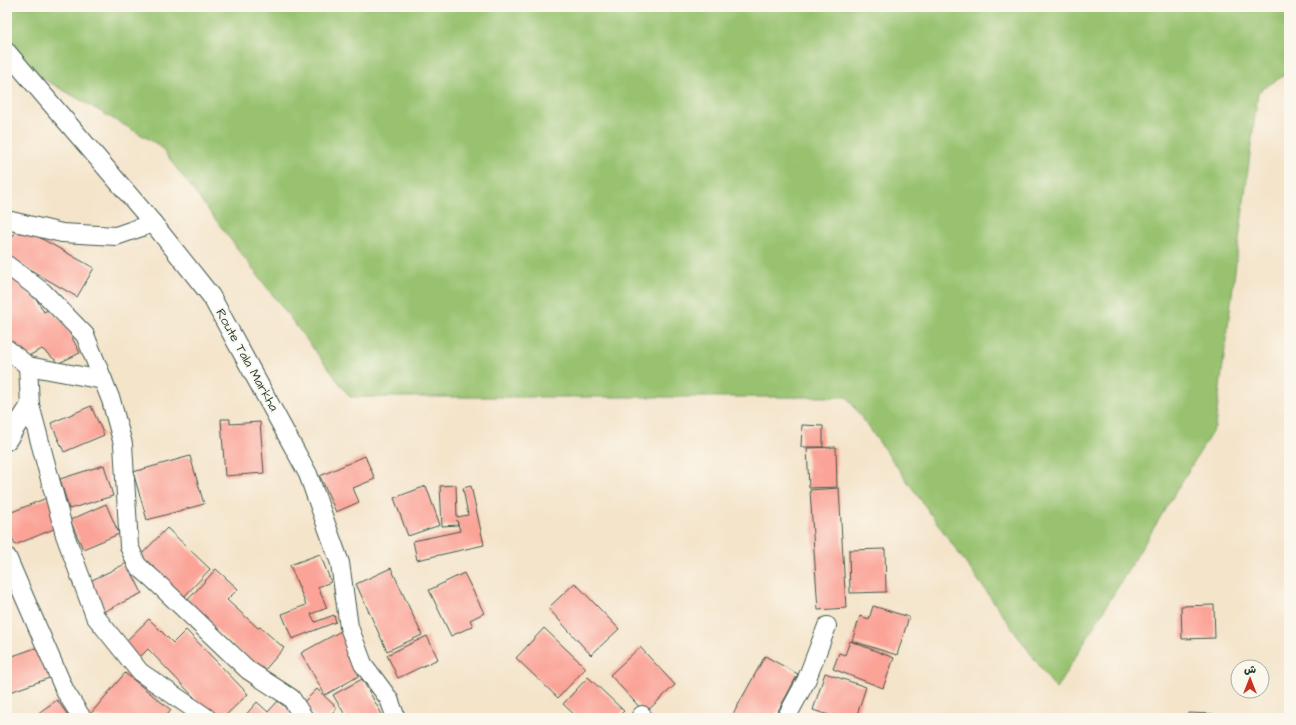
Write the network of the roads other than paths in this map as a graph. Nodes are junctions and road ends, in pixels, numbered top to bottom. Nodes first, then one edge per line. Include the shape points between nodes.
1 (7, 52) edge
2 (7, 220) edge
3 (153, 223) junction
4 (7, 265) edge
5 (7, 349) edge
6 (28, 366) junction
7 (103, 380) junction
8 (30, 405) junction
9 (7, 441) edge
10 (7, 557) edge
11 (827, 626) dead end
12 (82, 718) edge
13 (207, 718) edge
14 (304, 718) edge
15 (396, 718) edge
16 (786, 718) edge

1 - 3 street, Route Tala Markha
2 - 3 street via 62,233 116,236
3 - 15 street, Route Tala Markha via 211,296 308,474 340,563 348,627 363,664 389,699
4 - 7 street via 43,292 86,335
5 - 6 street
6 - 7 street
6 - 8 street
7 - 14 street via 123,444 129,546 137,565 248,670 291,698
8 - 9 street
8 - 13 street via 65,535 95,616 140,672
10 - 12 street via 65,691
11 - 16 street via 806,681

